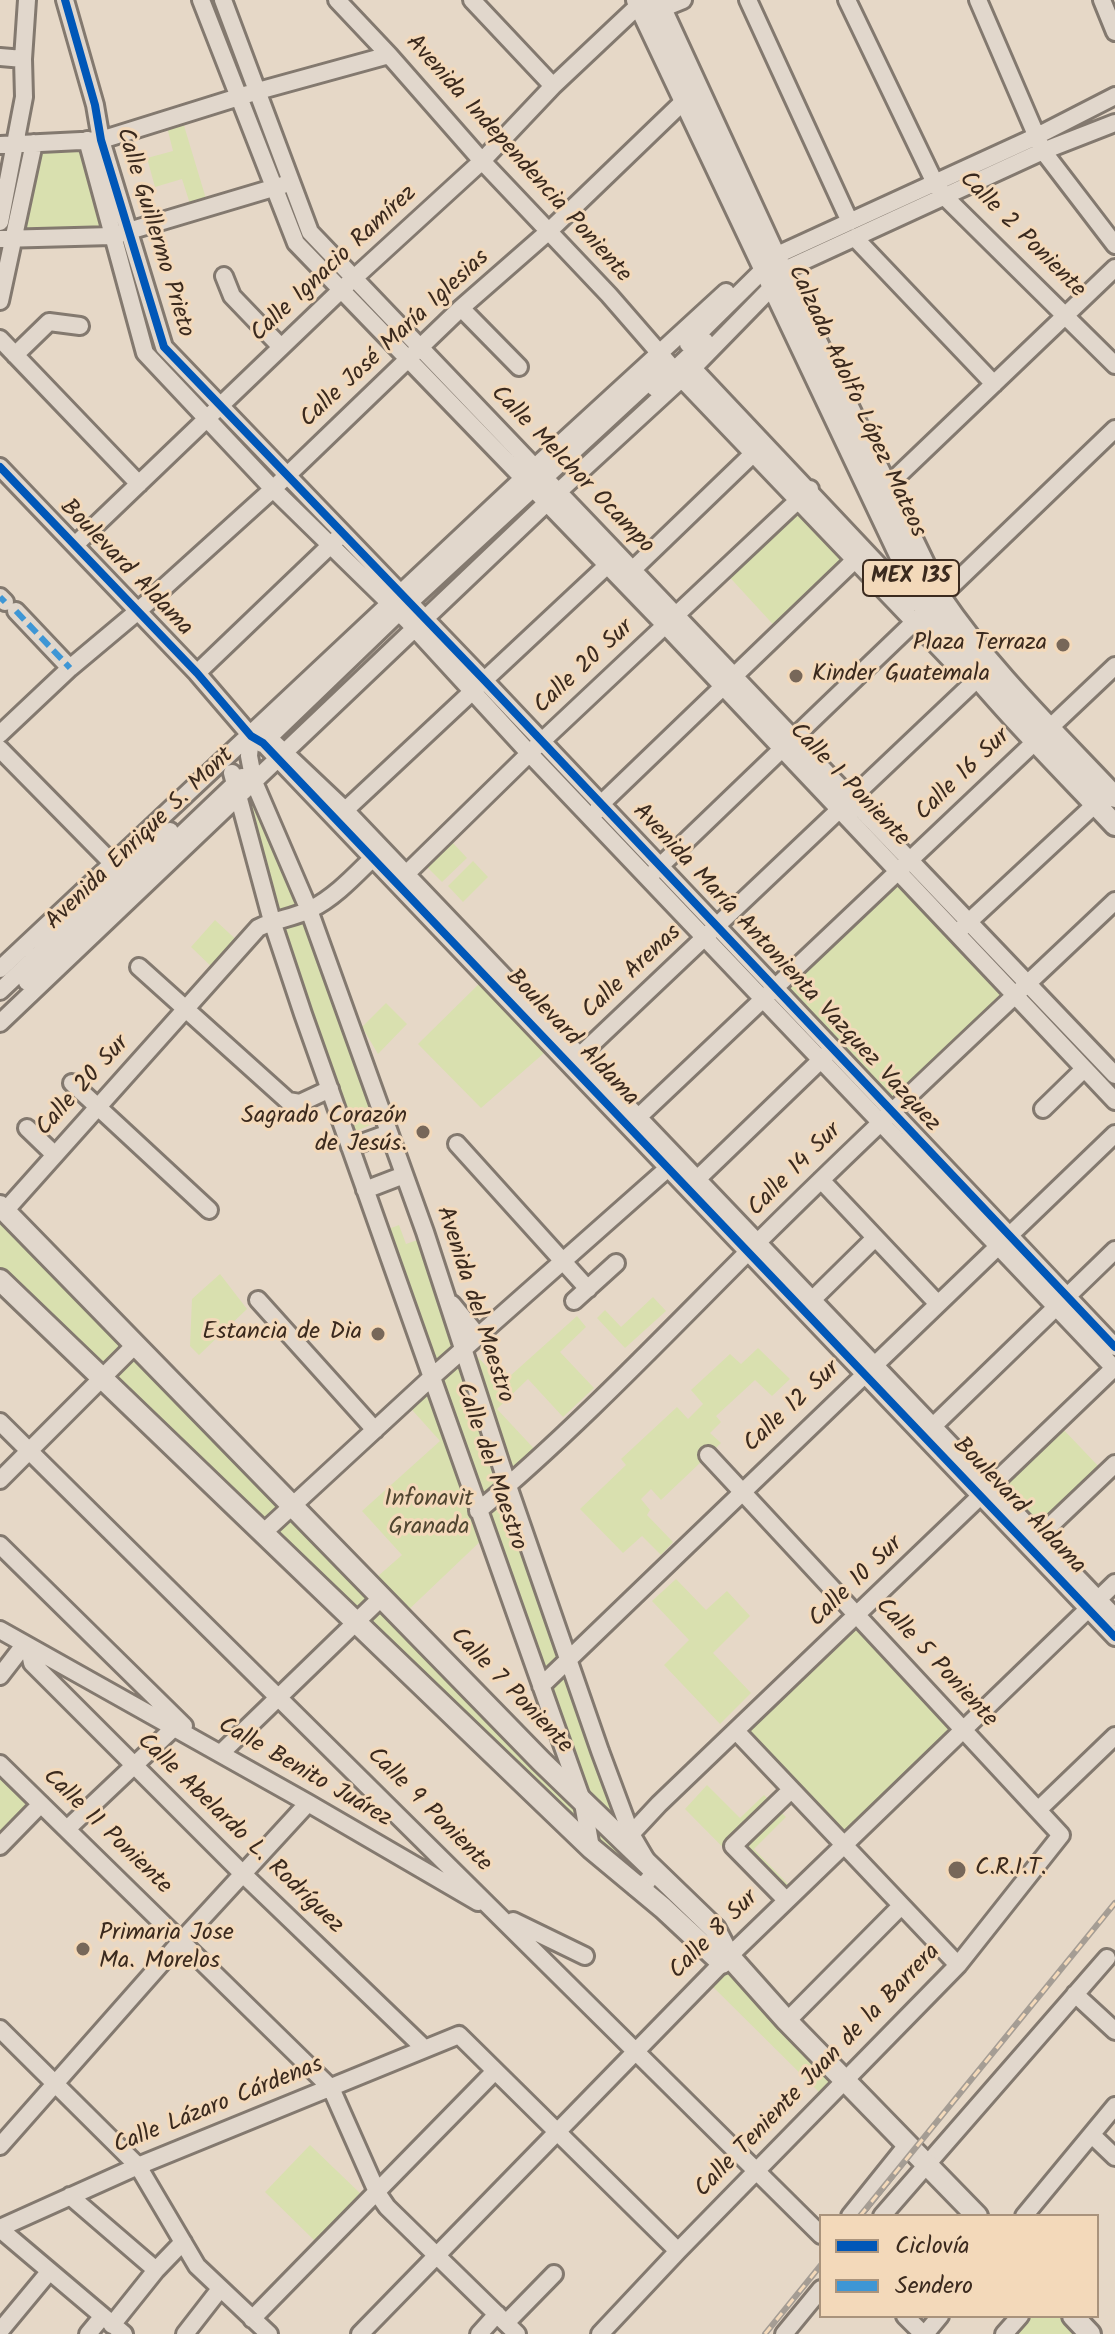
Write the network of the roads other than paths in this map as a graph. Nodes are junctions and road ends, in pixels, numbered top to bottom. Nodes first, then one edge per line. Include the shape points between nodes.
1 (27, 0) edge
2 (65, 0) edge
3 (201, 0) edge
4 (223, 0) edge
5 (337, 0) edge
6 (472, 0) edge
7 (683, 0) edge
8 (748, 0) edge
9 (847, 0) edge
10 (978, 0) edge
11 (1102, 0) edge
12 (647, 6) edge
13 (1115, 32) edge
14 (389, 55) junction
15 (0, 57) edge
16 (23, 59) junction
17 (553, 86) junction
18 (258, 91) junction
19 (1115, 96) edge
20 (238, 97) junction
21 (684, 101) junction
22 (1115, 123) edge
23 (94, 140) junction
24 (34, 143) junction
25 (1040, 144) junction
26 (8, 145) edge
27 (482, 161) junction
28 (291, 181) junction
29 (935, 183) junction
30 (274, 190) junction
31 (946, 198) junction
32 (852, 230) junction
33 (6, 231) edge
34 (130, 231) junction
35 (549, 231) junction
36 (112, 236) junction
37 (1115, 245) edge
38 (1115, 268) edge
39 (772, 272) junction
40 (224, 276) dead end
41 (347, 285) junction
42 (0, 301) edge
43 (461, 308) junction
44 (1066, 315) junction
45 (80, 326) dead end
46 (0, 339) edge
47 (281, 347) junction
48 (414, 354) junction
49 (15, 355) junction
50 (678, 364) junction
51 (1115, 365) edge
52 (519, 367) dead end
53 (994, 384) junction
54 (219, 406) junction
55 (206, 419) junction
56 (1115, 429) edge
57 (759, 448) junction
58 (0, 467) edge
59 (286, 477) junction
60 (139, 484) junction
61 (6, 486) edge
62 (541, 486) junction
63 (886, 487) junction
64 (273, 489) junction
65 (804, 495) junction
66 (336, 540) junction
67 (75, 545) junction
68 (860, 555) junction
69 (612, 560) junction
70 (626, 575) junction
71 (7, 603) edge
72 (927, 609) junction
73 (138, 611) junction
74 (408, 612) junction
75 (670, 620) junction
76 (1115, 666) edge
77 (70, 668) junction
78 (197, 673) junction
79 (728, 682) junction
80 (973, 683) junction
81 (479, 686) junction
82 (0, 734) edge
83 (1039, 738) junction
84 (787, 744) junction
85 (270, 746) junction
86 (536, 748) junction
87 (0, 749) edge
88 (252, 768) junction
89 (236, 784) junction
90 (1106, 797) edge
91 (845, 806) junction
92 (597, 812) junction
93 (340, 815) junction
94 (1115, 825) edge
95 (377, 854) junction
96 (904, 867) junction
97 (117, 869) junction
98 (654, 872) junction
99 (401, 879) junction
100 (1115, 901) edge
101 (309, 910) junction
102 (272, 921) junction
103 (961, 928) junction
104 (711, 932) junction
105 (139, 967) dead end
106 (0, 969) edge
107 (1028, 984) junction
108 (0, 991) edge
109 (770, 994) junction
110 (1015, 996) junction
111 (0, 1008) edge
112 (186, 1008) junction
113 (0, 1023) edge
114 (827, 1054) junction
115 (574, 1061) junction
116 (1084, 1069) junction
117 (1115, 1075) edge
118 (72, 1083) dead end
119 (330, 1089) junction
120 (1115, 1101) edge
121 (99, 1107) junction
122 (1043, 1109) dead end
123 (886, 1116) junction
124 (633, 1123) junction
125 (27, 1128) dead end
126 (389, 1133) junction
127 (1115, 1134) edge
128 (457, 1144) dead end
129 (350, 1147) junction
130 (55, 1155) junction
131 (667, 1169) junction
132 (404, 1175) junction
133 (821, 1180) junction
134 (691, 1185) junction
135 (365, 1190) junction
136 (3, 1209) edge
137 (209, 1210) dead end
138 (875, 1238) junction
139 (1003, 1240) junction
140 (752, 1248) junction
141 (1115, 1250) edge
142 (563, 1262) junction
143 (616, 1263) dead end
144 (0, 1280) edge
145 (588, 1289) junction
146 (447, 1299) junction
147 (258, 1300) dead end
148 (574, 1301) dead end
149 (811, 1301) junction
150 (1061, 1301) junction
151 (938, 1304) junction
152 (479, 1337) junction
153 (135, 1345) junction
154 (1115, 1347) edge
155 (463, 1351) junction
156 (1115, 1368) edge
157 (868, 1370) junction
158 (432, 1377) junction
159 (102, 1378) junction
160 (0, 1422) edge
161 (375, 1430) junction
162 (928, 1432) junction
163 (29, 1451) junction
164 (708, 1455) dead end
165 (1115, 1464) edge
166 (0, 1480) edge
167 (508, 1486) junction
168 (742, 1492) junction
169 (986, 1493) junction
170 (291, 1506) junction
171 (478, 1511) junction
172 (264, 1532) junction
173 (1033, 1542) junction
174 (0, 1545) edge
175 (1115, 1583) edge
176 (382, 1597) junction
177 (1094, 1605) junction
178 (858, 1616) junction
179 (1115, 1617) edge
180 (355, 1622) junction
181 (0, 1630) edge
182 (1115, 1637) edge
183 (27, 1647) junction
184 (569, 1659) junction
185 (0, 1676) edge
186 (541, 1686) junction
187 (279, 1698) junction
188 (177, 1725) junction
189 (963, 1730) junction
190 (736, 1731) junction
191 (1115, 1736) edge
192 (221, 1753) junction
193 (0, 1764) edge
194 (134, 1765) junction
195 (791, 1790) junction
196 (308, 1803) junction
197 (583, 1803) junction
198 (41, 1804) junction
199 (1038, 1810) junction
200 (67, 1829) junction
201 (631, 1834) junction
202 (1061, 1835) joint
203 (843, 1845) junction
204 (0, 1846) edge
205 (591, 1848) junction
206 (651, 1868) junction
207 (243, 1874) junction
208 (635, 1887) junction
209 (786, 1900) junction
210 (901, 1906) junction
211 (499, 1915) junction
212 (182, 1940) junction
213 (585, 1956) dead end
214 (1107, 1958) dead end
215 (726, 1959) junction
216 (958, 1965) junction
217 (1075, 1994) junction
218 (787, 2021) junction
219 (0, 2029) edge
220 (1115, 2031) edge
221 (425, 2049) junction
222 (634, 2050) junction
223 (495, 2071) junction
224 (846, 2080) junction
225 (56, 2084) junction
226 (331, 2088) junction
227 (1115, 2106) edge
228 (557, 2131) junction
229 (1092, 2135) junction
230 (907, 2145) junction
231 (0, 2146) edge
232 (1115, 2157) edge
233 (925, 2163) junction
234 (138, 2166) junction
235 (757, 2171) junction
236 (378, 2194) junction
237 (70, 2196) junction
238 (852, 2214) edge
239 (884, 2214) edge
240 (975, 2214) edge
241 (1026, 2214) edge
242 (0, 2228) edge
243 (819, 2233) edge
244 (183, 2242) junction
245 (678, 2251) junction
246 (436, 2255) junction
247 (156, 2270) junction
248 (49, 2272) junction
249 (554, 2274) dead end
250 (220, 2289) junction
251 (819, 2291) edge
252 (907, 2318) edge
253 (938, 2318) edge
254 (1018, 2318) edge
255 (1075, 2318) edge
256 (252, 2319) junction
257 (507, 2324) edge
258 (113, 2325) edge
259 (0, 2331) edge
260 (88, 2334) edge
261 (185, 2334) edge
262 (267, 2334) edge
263 (360, 2334) edge
264 (479, 2334) edge
265 (600, 2334) edge
266 (784, 2334) edge
267 (924, 2334) edge
268 (1004, 2334) edge
269 (1090, 2334) edge

1 - 16 street
2 - 23 street, Calle Guillermo Prieto via 95,105
3 - 20 street, Calle Melchor Ocampo
4 - 18 street, Calle Melchor Ocampo
5 - 14 street, Avenida Independencia Poniente
6 - 17 street
7 - 12 street, Calle Ignacio Ramírez
8 - 32 street
9 - 29 street, Calle 2 Poniente
10 - 25 street
11 - 13 street
12 - 17 street, Calle Ignacio Ramírez
12 - 21 main road, Calzada Adolfo López Mateos / MEX 135
12 - 39 main road, Calzada Adolfo López Mateos / MEX 135
14 - 18 street
14 - 27 street, Avenida Independencia Poniente
15 - 16 street
16 - 26 street via 25,85
17 - 27 street, Calle Ignacio Ramírez
18 - 20 street
18 - 28 street, Calle Melchor Ocampo
19 - 25 street
20 - 23 street
20 - 30 street, Calle Melchor Ocampo
21 - 35 street, Calle José María Iglesias
21 - 39 main road, Calzada Adolfo López Mateos / MEX 135
22 - 25 street
23 - 24 street
23 - 34 street, Calle Guillermo Prieto
23 - 36 street, Calle Guillermo Prieto
24 - 26 street
24 - 33 street
25 - 29 street
25 - 31 street
25 - 37 street
26 - 33 street
27 - 35 street, Avenida Independencia Poniente
27 - 41 street, Calle Ignacio Ramírez
28 - 30 street
28 - 41 street, Calle Melchor Ocampo via 310,232
29 - 31 street, Calle 2 Poniente
29 - 32 street
30 - 34 street
30 - 41 street, Calle Melchor Ocampo via 296,243
31 - 32 street
31 - 44 street, Calle 2 Poniente
32 - 39 street
32 - 53 street
33 - 36 street
33 - 42 street
34 - 36 street
34 - 54 street, Calle Guillermo Prieto via 164,347
35 - 43 street, Calle José María Iglesias
35 - 50 street, Avenida Independencia Poniente
36 - 55 street, Calle Guillermo Prieto via 145,353
38 - 44 street
39 - 50 street
39 - 50 street via 745,275
39 - 63 main road, Calzada Adolfo López Mateos / MEX 135
39 - 72 main road, Calzada Adolfo López Mateos / MEX 135
40 - 47 street via 232,296
41 - 47 street, Calle Ignacio Ramírez
41 - 48 street, Calle Melchor Ocampo
43 - 48 street, Calle José María Iglesias
43 - 52 street
44 - 51 street, Calle 2 Poniente
44 - 53 street
45 - 49 street via 49,322
46 - 49 street
47 - 54 street, Calle Ignacio Ramírez
48 - 59 street, Calle José María Iglesias
48 - 62 street, Calle Melchor Ocampo
49 - 60 street
50 - 57 street, Avenida Independencia Poniente
50 - 62 street
50 - 62 street
53 - 63 street
54 - 55 street, Calle Ignacio Ramírez
54 - 59 street, Calle Guillermo Prieto
55 - 60 street, Calle Ignacio Ramírez
55 - 64 street, Calle Guillermo Prieto
56 - 72 street
57 - 65 street, Avenida Independencia Poniente
57 - 70 street
58 - 61 street, Boulevard Aldama
59 - 64 street, Calle José María Iglesias
59 - 66 street, Calle Guillermo Prieto
60 - 67 street, Calle Ignacio Ramírez
61 - 67 street, Boulevard Aldama
62 - 69 street
62 - 74 street
62 - 74 street
63 - 72 main road, Calzada Adolfo López Mateos / MEX 135
64 - 66 street, Calle Guillermo Prieto
64 - 73 street, Calle José María Iglesias
65 - 68 street, Avenida Independencia Poniente
65 - 75 street, Calle 20 Sur
66 - 74 street, Calle Guillermo Prieto
66 - 78 street
67 - 73 street, Boulevard Aldama
68 - 72 street, Avenida Independencia Poniente
68 - 79 street
69 - 70 street
69 - 81 street
70 - 75 street, Calle Melchor Ocampo
71 - 77 street
72 - 80 street, Avenida Independencia Poniente
72 - 83 main road, Calzada Adolfo López Mateos / MEX 135 via 943,634
72 - 83 main road, Calzada Adolfo López Mateos / MEX 135 via 970,641 1015,694
72 - 84 street
73 - 77 street, Calle José María Iglesias
73 - 78 street, Boulevard Aldama
74 - 81 street, Calle Guillermo Prieto
74 - 85 street
74 - 85 street
75 - 79 street, Calle Melchor Ocampo
75 - 86 street, Calle 20 Sur
76 - 83 street, Calle 16 Sur
77 - 82 street, Calle José María Iglesias
78 - 85 street, Boulevard Aldama
79 - 84 street, Calle Melchor Ocampo
79 - 92 street
80 - 83 street, Avenida Independencia Poniente
80 - 91 street, Calle Arenas
81 - 86 street, Avenida María Antonienta Vazquez Vazquez
81 - 93 street
83 - 90 main road, Calzada Adolfo López Mateos / MEX 135
83 - 96 street, Calle 16 Sur
84 - 91 street, Calle 1 Poniente
84 - 98 street
85 - 88 street, Avenida Enrique S. Mont
85 - 88 street
85 - 93 street, Boulevard Aldama
85 - 97 street
86 - 92 street, Avenida María Antonienta Vazquez Vazquez
86 - 99 street, Calle 20 Sur
87 - 97 street
88 - 89 street
88 - 89 street, Avenida Enrique S. Mont
88 - 101 street, Avenida del Maestro
89 - 97 street, Avenida Enrique S. Mont
89 - 102 street, Calle del Maestro
89 - 111 street, Avenida Enrique S. Mont
89 - 113 street
90 - 94 main road, Calzada Adolfo López Mateos / MEX 135
90 - 103 street
91 - 96 street, Calle 1 Poniente
91 - 104 street, Calle Arenas
92 - 98 street, Avenida María Antonienta Vazquez Vazquez
93 - 95 street, Boulevard Aldama
95 - 99 street, Boulevard Aldama
95 - 101 street, Calle 20 Sur
96 - 103 street, Calle 1 Poniente
96 - 109 street, Calle 16 Sur
97 - 106 street
97 - 108 street, Avenida Enrique S. Mont
98 - 104 street, Avenida María Antonienta Vazquez Vazquez
99 - 115 street, Boulevard Aldama
100 - 107 street, Calle 14 Sur
101 - 102 street, Calle 20 Sur
101 - 126 street, Avenida del Maestro
102 - 112 street, Calle 20 Sur via 258,928
102 - 119 street, Calle del Maestro
103 - 107 street, Calle 1 Poniente
103 - 110 street, Calle 1 Poniente
104 - 109 street, Avenida María Antonienta Vazquez Vazquez
104 - 115 street, Calle Arenas
105 - 112 street
107 - 110 street, Calle 14 Sur
107 - 117 street, Calle 1 Poniente
109 - 114 street, Avenida María Antonienta Vazquez Vazquez
109 - 124 street, Calle 16 Sur
110 - 116 street, Calle 1 Poniente
110 - 123 street, Calle 14 Sur
112 - 119 street via 288,1101 300,1103
112 - 121 street, Calle 20 Sur
114 - 123 street, Avenida María Antonienta Vazquez Vazquez
114 - 134 street
115 - 124 street, Boulevard Aldama
116 - 120 street, Calle 1 Poniente
116 - 122 street
118 - 121 street
119 - 129 street, Calle del Maestro
121 - 130 street, Calle 20 Sur
121 - 137 street
123 - 133 street, Calle 14 Sur
123 - 139 street, Avenida María Antonienta Vazquez Vazquez
124 - 131 street, Boulevard Aldama
124 - 134 street, Boulevard Aldama
125 - 130 street
126 - 129 street
126 - 132 street, Avenida del Maestro
127 - 139 street, Calle 12 Sur
128 - 142 street
129 - 135 street, Calle del Maestro
130 - 136 street, Calle 20 Sur
131 - 134 street, Boulevard Aldama
131 - 142 street
132 - 135 street
132 - 146 street, Avenida del Maestro
133 - 138 street
133 - 140 street, Calle 14 Sur
134 - 140 street, Boulevard Aldama
135 - 158 street, Calle del Maestro
136 - 153 main road, Calle 7 Poniente
138 - 149 street
138 - 151 street
139 - 150 street, Avenida María Antonienta Vazquez Vazquez
139 - 151 street, Calle 12 Sur
140 - 149 street, Boulevard Aldama
140 - 157 street, Boulevard Aldama
140 - 167 street, Calle 14 Sur
141 - 150 street
142 - 145 street
142 - 152 street
143 - 145 street
144 - 159 main road, Calle 7 Poniente
145 - 148 street
146 - 152 street
146 - 155 street, Avenida del Maestro
147 - 161 street
149 - 157 street, Boulevard Aldama
150 - 154 street, Avenida María Antonienta Vazquez Vazquez
150 - 156 street
150 - 162 street
151 - 157 street, Calle 12 Sur
152 - 155 street
153 - 159 street
153 - 170 main road, Calle 7 Poniente
155 - 158 street
155 - 167 street, Avenida del Maestro
156 - 169 street, Calle 10 Sur
157 - 162 street, Boulevard Aldama
157 - 168 street, Calle 12 Sur
158 - 161 street
158 - 171 street, Calle del Maestro
159 - 163 street
159 - 172 main road, Calle 7 Poniente
160 - 163 street, Calle 9 Poniente
161 - 170 street
162 - 169 street, Boulevard Aldama
163 - 166 street
163 - 187 street, Calle 9 Poniente
164 - 168 street, Calle 5 Poniente
165 - 173 street
167 - 171 street, Calle 14 Sur
167 - 184 street, Avenida del Maestro
168 - 178 street, Calle 5 Poniente
168 - 184 street, Calle 12 Sur
169 - 173 street, Boulevard Aldama
169 - 178 street, Calle 10 Sur
170 - 172 street
170 - 176 main road, Calle 7 Poniente
171 - 186 street, Calle del Maestro
172 - 180 main road, Calle 7 Poniente
173 - 177 street, Boulevard Aldama
174 - 188 street
175 - 177 street, Calle 8 Sur
176 - 180 street
176 - 197 main road, Calle 7 Poniente
177 - 179 street, Boulevard Aldama
177 - 182 street, Boulevard Aldama
177 - 189 street, Calle 8 Sur
178 - 189 street, Calle 5 Poniente
178 - 190 street, Calle 10 Sur
180 - 187 street
180 - 205 main road, Calle 7 Poniente
181 - 183 street, Calle Benito Juárez
183 - 185 street
183 - 188 street, Calle Benito Juárez
183 - 194 street, Calle Abelardo L. Rodríguez via 32,1663
184 - 186 street, Calle 12 Sur
184 - 201 street, Avenida del Maestro
186 - 197 street, Calle del Maestro
187 - 192 street
187 - 211 street, Calle 9 Poniente
188 - 192 street, Calle Benito Juárez
188 - 194 street
189 - 199 street, Calle 5 Poniente
189 - 203 street, Calle 8 Sur
190 - 195 street
190 - 201 street, Calle 10 Sur
191 - 199 street
192 - 196 street, Calle Benito Juárez
193 - 198 street, Calle 11 Poniente
194 - 200 street
194 - 207 street, Calle Abelardo L. Rodríguez
195 - 203 street
195 - 209 street via 733,1846
196 - 207 street
196 - 211 street, Calle Benito Juárez
197 - 205 street, Calle del Maestro
197 - 206 main road, Calle 7 Poniente
198 - 200 street, Calle 11 Poniente
198 - 204 street
199 - 202 street, Calle 5 Poniente
200 - 212 street, Calle 11 Poniente
201 - 206 street, Avenida del Maestro
202 - 216 street, Calle Teniente Juan de la Barrera
203 - 209 street, Calle 8 Sur
203 - 210 street
205 - 208 main road, Calle 7 Poniente
206 - 208 street via 647,1882
206 - 215 main road, Calle 7 Poniente via 715,1929
207 - 212 street
207 - 221 street, Calle Abelardo L. Rodríguez
208 - 215 main road, Calle 7 Poniente
209 - 215 street, Calle 8 Sur
210 - 216 street
210 - 218 street
211 - 213 street, Calle Benito Juárez
211 - 222 street, Calle 9 Poniente
212 - 225 street
212 - 226 street, Calle 11 Poniente
214 - 217 street
215 - 218 main road, Calle 7 Poniente
215 - 222 street, Calle 8 Sur
216 - 224 street, Calle Teniente Juan de la Barrera
217 - 220 street
217 - 233 street
218 - 224 main road, Calle 7 Poniente
219 - 225 street
221 - 223 street, Calle Lázaro Cárdenas via 459,2035
221 - 226 street, Calle Lázaro Cárdenas
222 - 228 street, Calle 8 Sur
222 - 235 street, Calle 9 Poniente
223 - 228 street
223 - 236 street
224 - 230 main road, Calle 7 Poniente
224 - 235 street, Calle Teniente Juan de la Barrera
225 - 231 street
225 - 234 street
226 - 234 street, Calle Lázaro Cárdenas
226 - 236 street, Calle 11 Poniente
227 - 229 street
228 - 245 street
228 - 246 street, Calle 8 Sur
229 - 232 street
229 - 241 street
230 - 233 main road, Calle 7 Poniente
230 - 238 street
233 - 239 street
233 - 240 main road, Calle 7 Poniente
234 - 237 street, Calle Lázaro Cárdenas
234 - 244 street
235 - 243 street, Calle 9 Poniente
235 - 245 street, Calle Teniente Juan de la Barrera
236 - 246 street, Calle 11 Poniente
236 - 256 street
237 - 242 street, Calle Lázaro Cárdenas
237 - 247 street
242 - 248 street
244 - 247 street
244 - 250 street
245 - 265 street, Calle Teniente Juan de la Barrera
246 - 257 street, Calle 11 Poniente
246 - 263 street, Calle 8 Sur
247 - 258 street
248 - 258 street
248 - 259 street
249 - 257 street
250 - 256 street
250 - 261 street
251 - 266 street
252 - 267 street
253 - 267 street
254 - 268 street
255 - 269 main road
256 - 262 street
257 - 264 street
258 - 260 street

